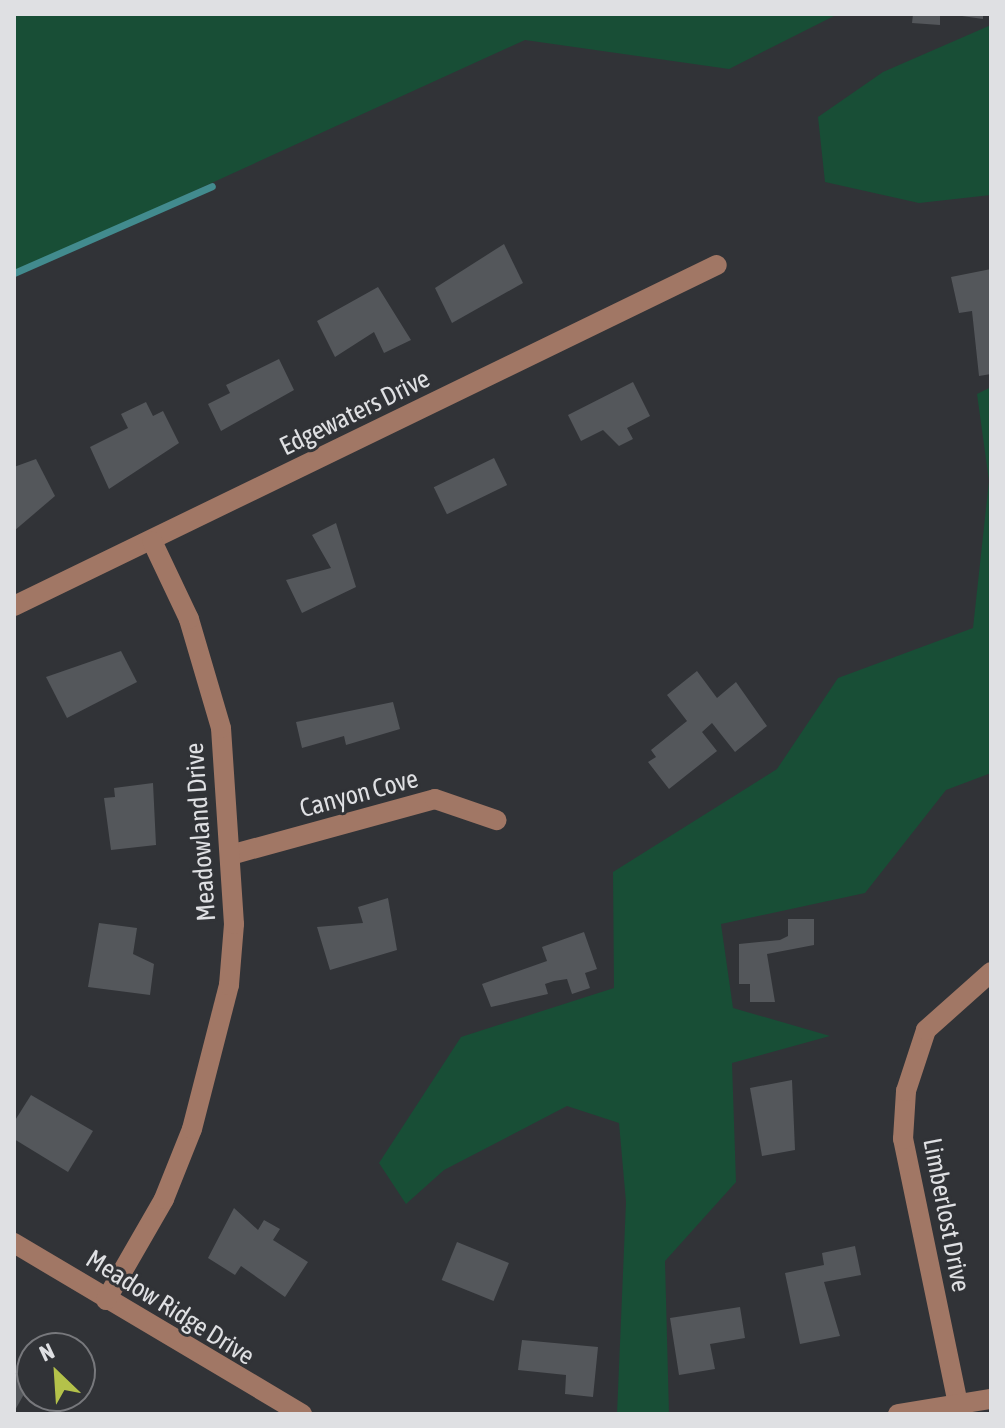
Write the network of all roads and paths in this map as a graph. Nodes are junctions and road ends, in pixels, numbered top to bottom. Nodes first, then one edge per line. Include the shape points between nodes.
1 (717, 265) dead end
2 (152, 541) junction
3 (14, 606) edge
4 (496, 820) dead end
5 (234, 854) junction
6 (991, 972) edge
7 (14, 1243) edge
8 (106, 1300) junction
9 (991, 1399) edge
10 (958, 1404) junction
11 (302, 1414) edge
12 (898, 1414) edge

1 - 2 street, Edgewaters Drive
2 - 3 street, Edgewaters Drive
2 - 5 street, Meadowland Drive via 206,672 221,728
4 - 5 street, Canyon Cove via 435,799
5 - 8 street, Meadowland Drive via 229,985 213,1060 164,1199
6 - 10 street, Limberlost Drive via 926,1030 906,1091 903,1139
7 - 8 street, Meadow Ridge Drive
8 - 11 street, Meadow Ridge Drive
9 - 10 street
10 - 12 street

